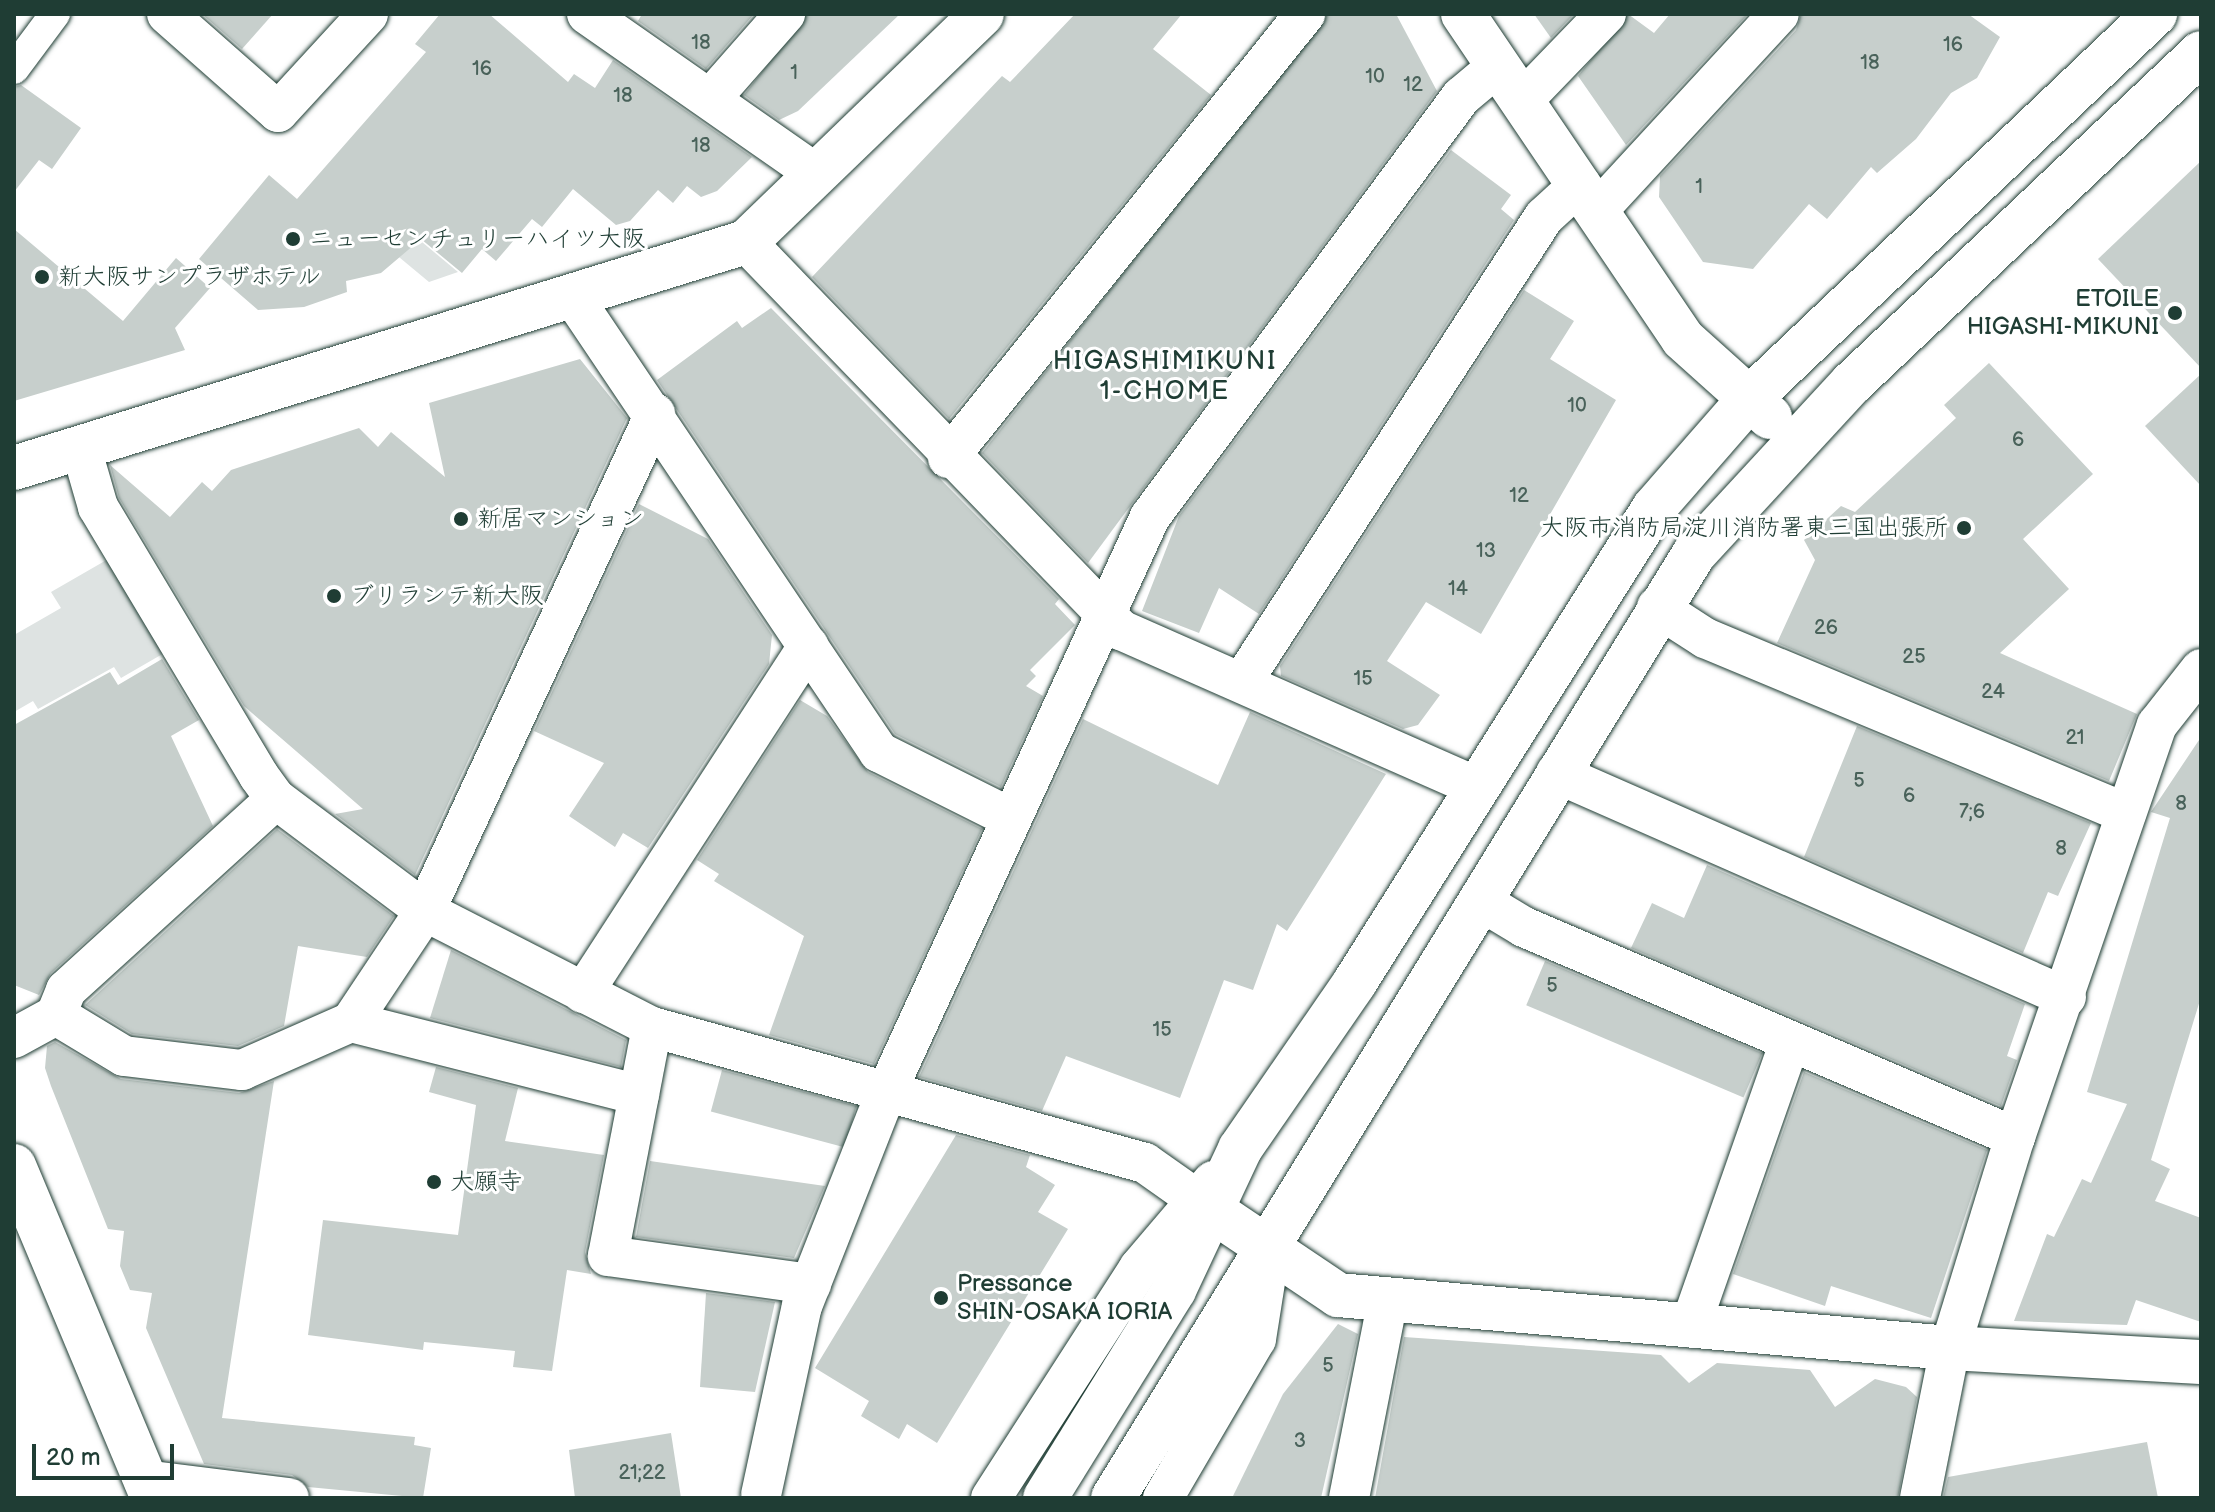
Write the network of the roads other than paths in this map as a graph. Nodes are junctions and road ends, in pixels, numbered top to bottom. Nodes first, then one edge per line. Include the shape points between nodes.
1 (55, 14) edge
2 (167, 14) edge
3 (368, 14) edge
4 (587, 14) edge
5 (785, 14) edge
6 (982, 14) edge
7 (1305, 14) edge
8 (1463, 14) edge
9 (1606, 14) edge
10 (1779, 14) edge
11 (2155, 14) edge
12 (2201, 53) edge
13 (14, 69) edge
14 (1510, 84) junction
15 (712, 97) junction
16 (815, 173) junction
17 (1589, 198) junction
18 (746, 242) junction
19 (575, 300) junction
20 (1749, 399) junction
21 (655, 414) junction
22 (1795, 439) junction
23 (81, 448) junction
24 (948, 458) junction
25 (14, 468) edge
26 (1657, 607) junction
27 (1101, 614) junction
28 (808, 646) junction
29 (2201, 669) edge
30 (1242, 682) junction
31 (1556, 773) junction
32 (1473, 785) junction
33 (276, 799) junction
34 (2126, 813) junction
35 (1009, 817) junction
36 (1479, 900) junction
37 (425, 911) junction
38 (583, 993) junction
39 (2066, 997) junction
40 (56, 1015) junction
41 (351, 1022) junction
42 (652, 1027) junction
43 (14, 1038) edge
44 (1790, 1042) junction
45 (886, 1093) junction
46 (639, 1095) junction
47 (2015, 1137) junction
48 (14, 1166) edge
49 (1205, 1205) junction
50 (1270, 1251) junction
51 (811, 1284) junction
52 (1388, 1300) junction
53 (1690, 1327) junction
54 (1950, 1348) junction
55 (2201, 1362) edge
56 (148, 1489) edge
57 (763, 1497) edge
58 (289, 1498) edge
59 (991, 1498) edge
60 (1045, 1498) edge
61 (1113, 1498) edge
62 (1163, 1498) edge
63 (1349, 1498) edge
64 (1920, 1498) edge

1 - 13 street
2 - 3 street via 278,112
4 - 15 street
5 - 15 street
6 - 16 street
7 - 24 street
8 - 14 street
9 - 14 street
10 - 17 street
11 - 20 street
12 - 22 street
14 - 17 street
14 - 27 street via 1461,97 1150,517
15 - 16 street
16 - 18 street
17 - 20 street via 1683,339
17 - 30 street via 1544,217
18 - 19 street
18 - 24 street
19 - 21 street
19 - 23 street
20 - 22 street
20 - 32 street via 1654,508
21 - 28 street
21 - 37 street
22 - 26 street via 1742,494
23 - 25 street
23 - 33 street via 98,507
24 - 27 street
26 - 31 street
26 - 34 street via 1705,638
27 - 30 street via 1121,630
27 - 35 street
28 - 35 street via 879,752
28 - 38 street
29 - 34 street via 2157,725
30 - 32 street
31 - 36 street
31 - 39 street
32 - 49 street via 1355,982
33 - 37 street
33 - 40 street via 66,990
34 - 39 street
35 - 45 street
36 - 44 street via 1524,927
36 - 50 street
37 - 38 street
37 - 41 street
38 - 42 street
39 - 47 street
40 - 41 street via 124,1056 242,1070
40 - 43 street
41 - 46 street
42 - 45 street
42 - 46 street
44 - 47 street
44 - 53 street
45 - 49 street via 1145,1163
45 - 51 street
46 - 51 street via 608,1256
47 - 54 street
48 - 56 street
49 - 50 street
49 - 59 street via 1139,1268
49 - 60 street via 1174,1290
50 - 52 street via 1338,1295
50 - 61 street
50 - 62 street via 1256,1339
51 - 57 street
52 - 53 street
52 - 63 street
53 - 54 street
54 - 55 street
54 - 64 street
56 - 58 street

